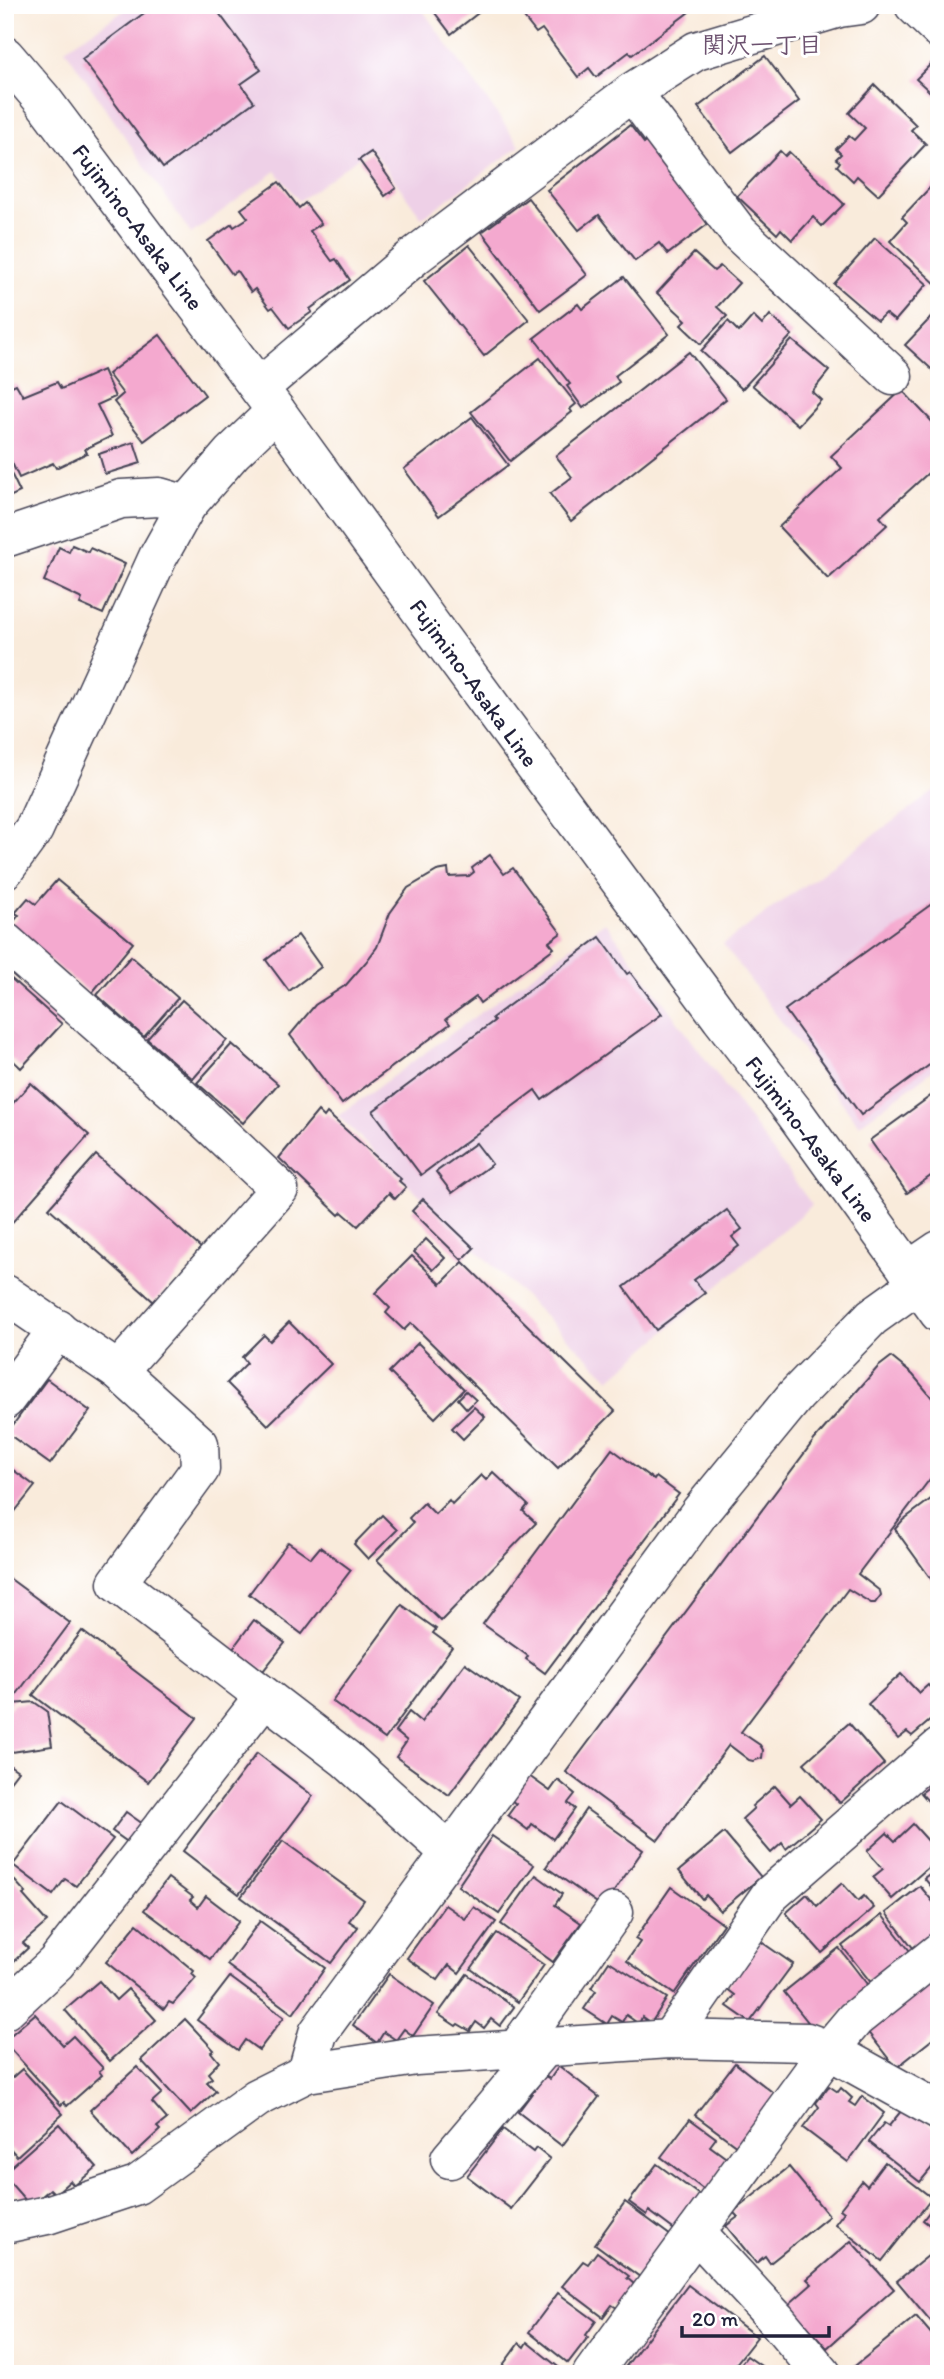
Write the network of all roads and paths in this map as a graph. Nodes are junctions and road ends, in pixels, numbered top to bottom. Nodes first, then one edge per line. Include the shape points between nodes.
1 (914, 5) edge
2 (845, 6) edge
3 (939, 29) edge
4 (5, 57) edge
5 (632, 92) junction
6 (893, 376) dead end
7 (267, 399) junction
8 (187, 505) junction
9 (5, 538) edge
10 (5, 869) edge
11 (5, 942) edge
12 (939, 1250) edge
13 (922, 1289) edge
14 (5, 1294) edge
15 (58, 1329) junction
16 (118, 1371) junction
17 (5, 1400) edge
18 (264, 1697) junction
19 (939, 1748) edge
20 (449, 1852) junction
21 (614, 1912) dead end
22 (939, 1952) edge
23 (5, 2010) edge
24 (670, 2039) junction
25 (531, 2049) junction
26 (829, 2050) junction
27 (307, 2073) junction
28 (939, 2111) edge
29 (450, 2158) dead end
30 (5, 2224) edge
31 (696, 2232) junction
32 (592, 2374) edge
33 (822, 2374) edge

1 - 3 street
2 - 5 street via 696,51
4 - 7 street, Fujimino-Asaka Line via 42,99
5 - 6 street via 739,233
5 - 7 street via 416,255
7 - 8 street via 232,453
7 - 13 street, Fujimino-Asaka Line
8 - 9 street via 159,497 121,499
8 - 10 street via 158,557 34,829
11 - 16 street via 279,1189
12 - 13 street
13 - 20 street via 872,1317 796,1395 700,1512
14 - 15 street
15 - 16 street
15 - 17 street
16 - 18 street via 199,1444 201,1469 117,1583
18 - 20 street via 346,1759
18 - 23 street via 56,1963
19 - 24 street via 770,1895
20 - 27 street via 318,2033
21 - 25 street
22 - 26 street via 855,2019
24 - 25 street
24 - 26 street via 807,2042
25 - 27 street via 416,2056
25 - 29 street
26 - 28 street
26 - 31 street
27 - 30 street via 257,2098 137,2185 47,2216
31 - 32 street
31 - 33 street

